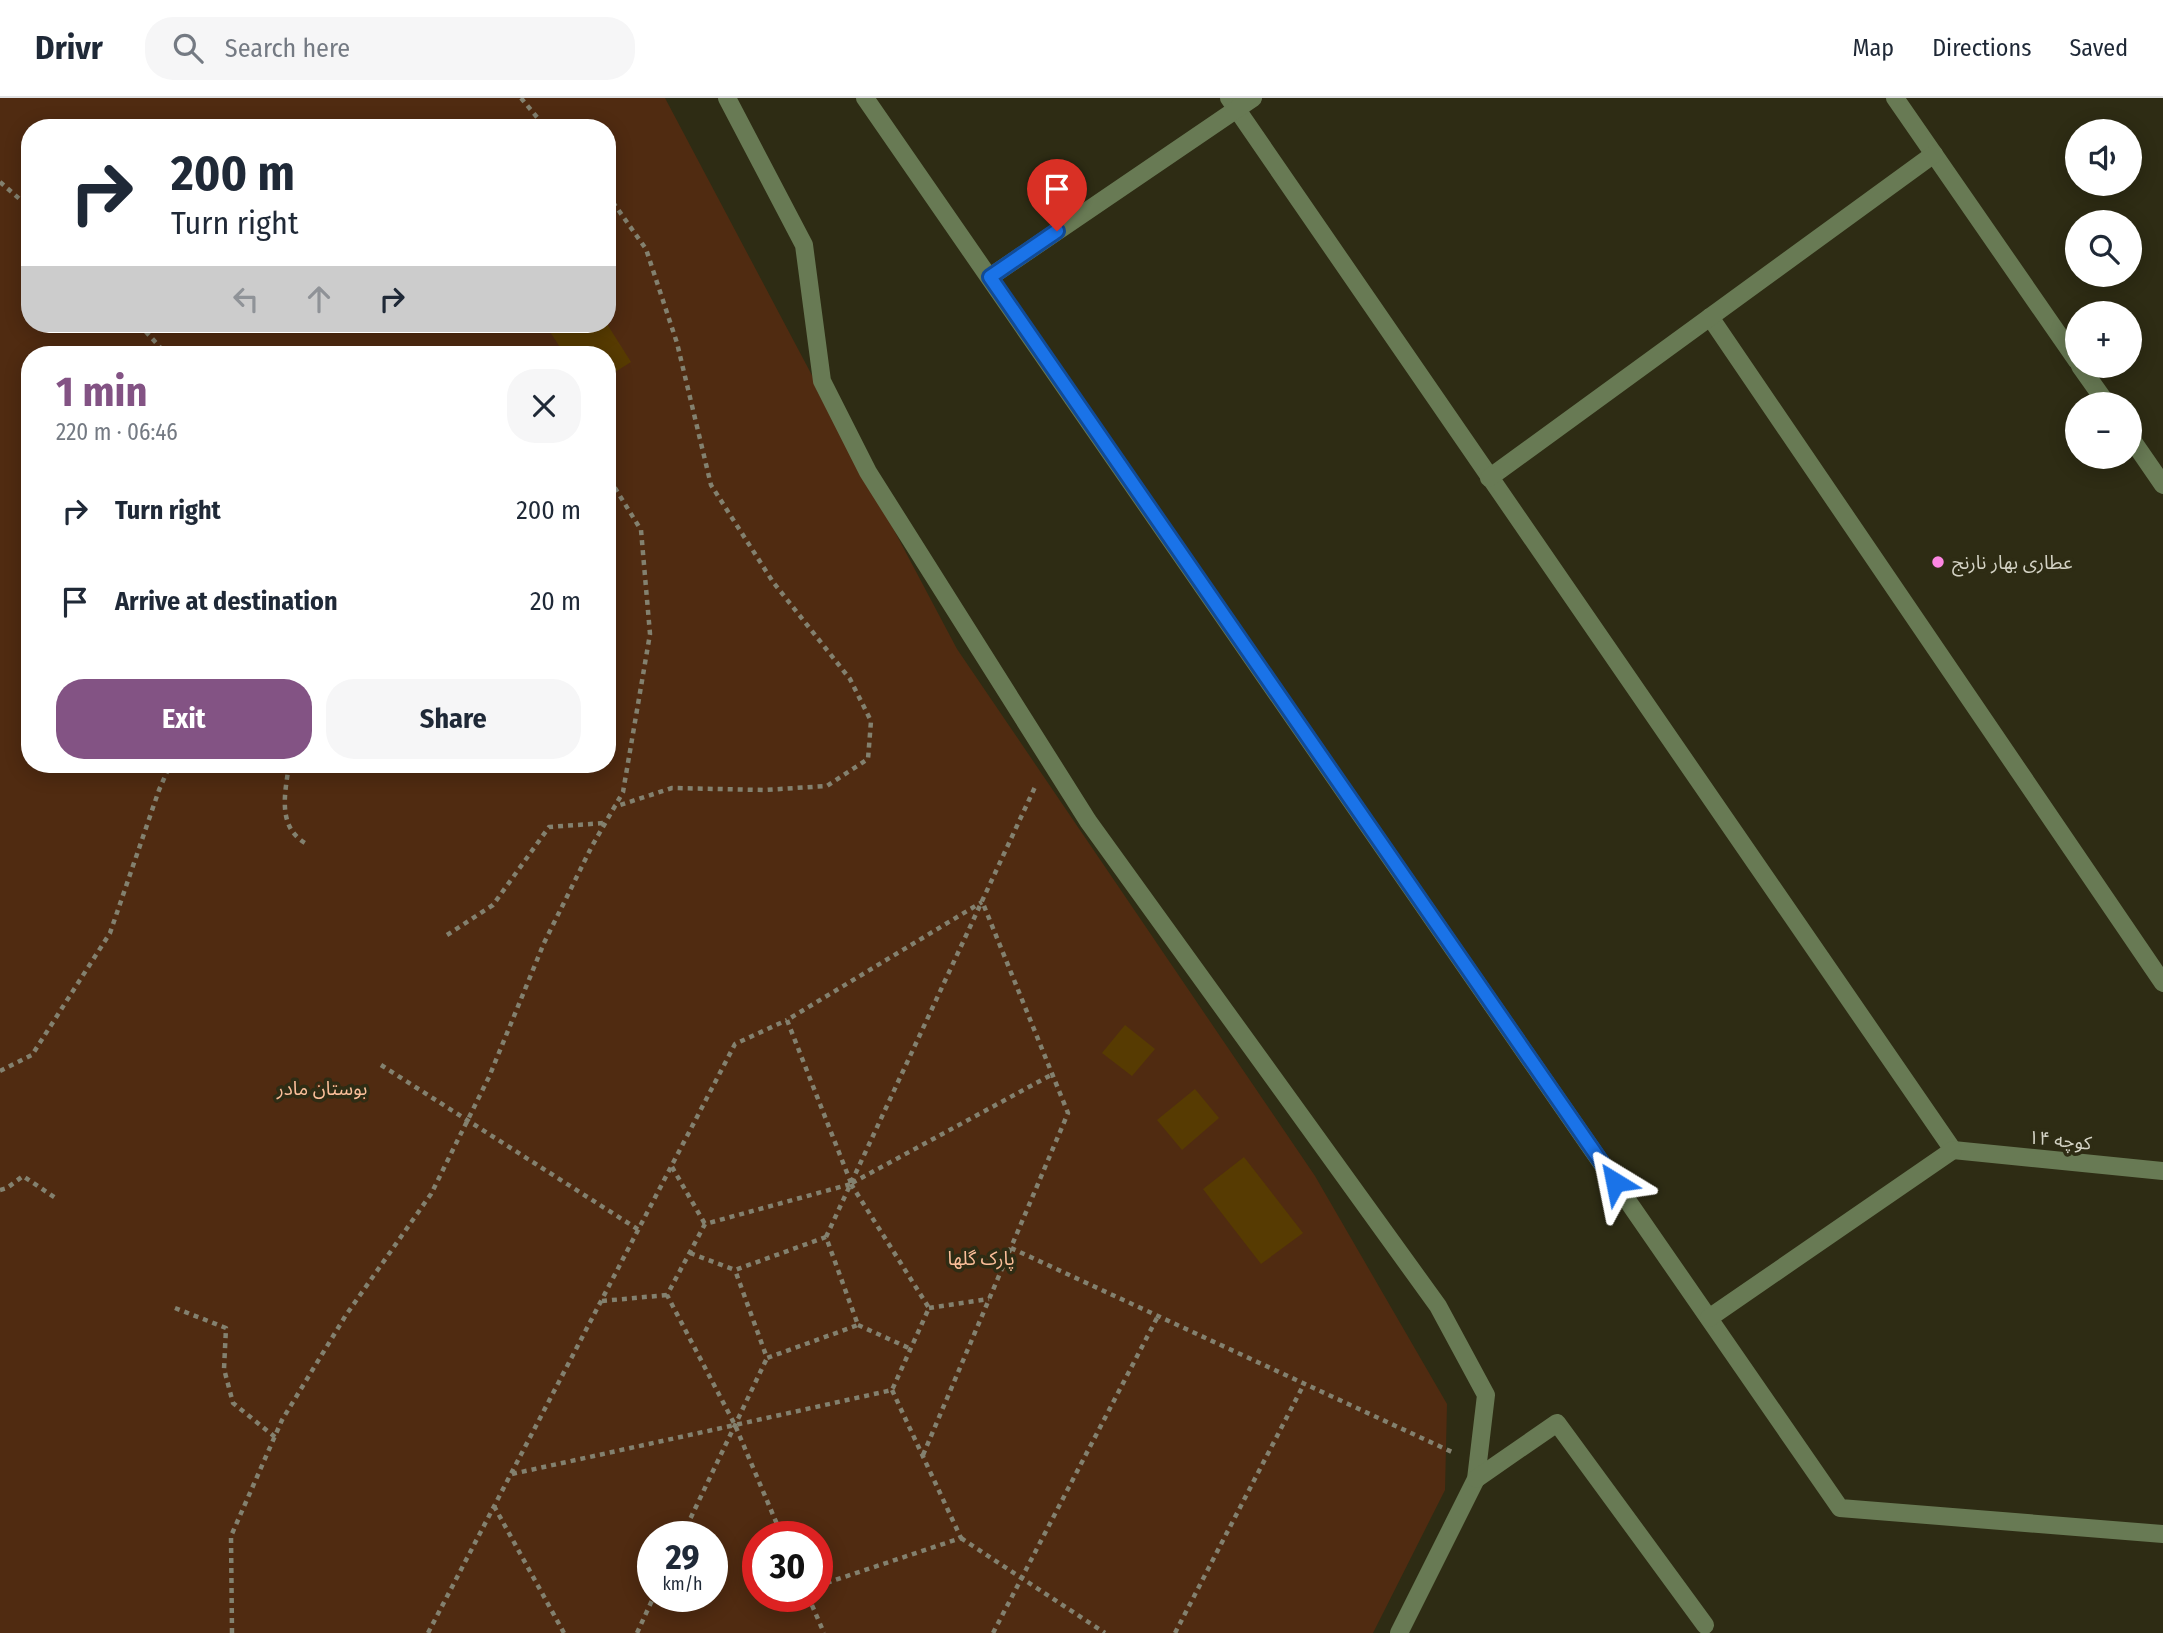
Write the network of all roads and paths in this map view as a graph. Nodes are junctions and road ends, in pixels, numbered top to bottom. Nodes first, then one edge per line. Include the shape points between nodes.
1 (521, 98) edge
2 (727, 98) edge
3 (865, 98) edge
4 (1253, 98) edge
5 (1895, 98) edge
6 (1233, 103) edge
7 (538, 119) edge
8 (1934, 154) junction
9 (0, 182) edge
10 (21, 200) edge
11 (616, 207) edge
12 (990, 277) junction
13 (1710, 317) junction
14 (147, 333) edge
15 (2065, 344) edge
16 (159, 346) edge
17 (2142, 454) edge
18 (1489, 478) junction
19 (2163, 485) edge
20 (616, 490) edge
21 (166, 773) edge
22 (288, 773) edge
23 (1036, 785) dead end
24 (614, 807) junction
25 (605, 823) junction
26 (305, 843) dead end
27 (982, 901) junction
28 (447, 935) dead end
29 (2163, 982) edge
30 (786, 1020) junction
31 (381, 1065) dead end
32 (0, 1070) edge
33 (1051, 1075) junction
34 (467, 1120) junction
35 (1953, 1150) junction
36 (672, 1166) junction
37 (2163, 1171) edge
38 (851, 1184) junction
39 (0, 1190) edge
40 (57, 1199) dead end
41 (705, 1224) junction
42 (639, 1230) junction
43 (826, 1237) junction
44 (1011, 1248) junction
45 (690, 1253) junction
46 (735, 1270) junction
47 (667, 1295) junction
48 (989, 1299) junction
49 (602, 1301) junction
50 (175, 1308) dead end
51 (929, 1308) junction
52 (1158, 1317) junction
53 (1709, 1318) junction
54 (858, 1325) junction
55 (911, 1349) junction
56 (767, 1358) junction
57 (1304, 1384) junction
58 (892, 1390) junction
59 (735, 1425) junction
60 (275, 1437) junction
61 (923, 1455) junction
62 (1476, 1472) junction
63 (511, 1474) junction
64 (494, 1506) junction
65 (689, 1521) edge
66 (776, 1521) edge
67 (2163, 1534) edge
68 (961, 1538) junction
69 (1022, 1578) junction
70 (833, 1581) edge
71 (646, 1612) edge
72 (815, 1612) edge
73 (1704, 1625) dead end
74 (232, 1633) edge
75 (428, 1633) edge
76 (564, 1633) edge
77 (636, 1633) edge
78 (824, 1633) edge
79 (993, 1633) edge
80 (1105, 1633) edge
81 (1175, 1633) edge
82 (1399, 1633) edge

1 - 7 path
2 - 62 street via 804,245 822,381 868,472 1088,821 1438,1306 1486,1395
3 - 12 street
4 - 6 street
5 - 8 street
6 - 12 street
6 - 18 street
8 - 13 street
8 - 15 street
9 - 10 path
11 - 24 path via 646,249 677,343 712,485 773,582 850,679 871,721 868,759 827,786 672,788
12 - 53 street
13 - 18 street
13 - 29 street
14 - 16 path
17 - 19 street
18 - 35 street
20 - 24 path via 641,530 650,634 623,792
21 - 32 path via 110,933 32,1055
22 - 26 path via 283,807 293,836
23 - 27 path
24 - 25 path
25 - 28 path via 549,827 493,905
25 - 34 path via 544,943
27 - 30 path
27 - 33 path
27 - 38 path
30 - 36 path via 735,1044
30 - 38 path
31 - 34 path
33 - 38 path
33 - 44 path via 1068,1112
34 - 42 path
34 - 60 path via 431,1194 346,1315
35 - 37 street, کوچه ۱۴
35 - 53 street
36 - 41 path
36 - 42 path
38 - 41 path
38 - 43 path
38 - 51 path
39 - 40 path via 23,1176
41 - 45 path
42 - 49 path
43 - 46 path
43 - 54 path
44 - 48 path
44 - 52 path
45 - 46 path
45 - 47 path
46 - 56 path
47 - 49 path
47 - 59 path
48 - 51 path
48 - 61 path
49 - 63 path
50 - 60 path via 226,1328 224,1369 233,1403
51 - 55 path
52 - 57 path
52 - 69 path
53 - 67 street via 1840,1508
54 - 55 path
54 - 56 path
55 - 58 path
56 - 59 path
57 - 62 path
57 - 81 path
58 - 59 path
58 - 61 path
59 - 63 path
59 - 65 path
59 - 66 path
60 - 74 path via 232,1536
61 - 68 path
62 - 73 street via 1557,1423
62 - 82 street
63 - 64 path
64 - 75 path
64 - 76 path
68 - 69 path
68 - 70 path
69 - 79 path
69 - 80 path
71 - 77 path
72 - 78 path

